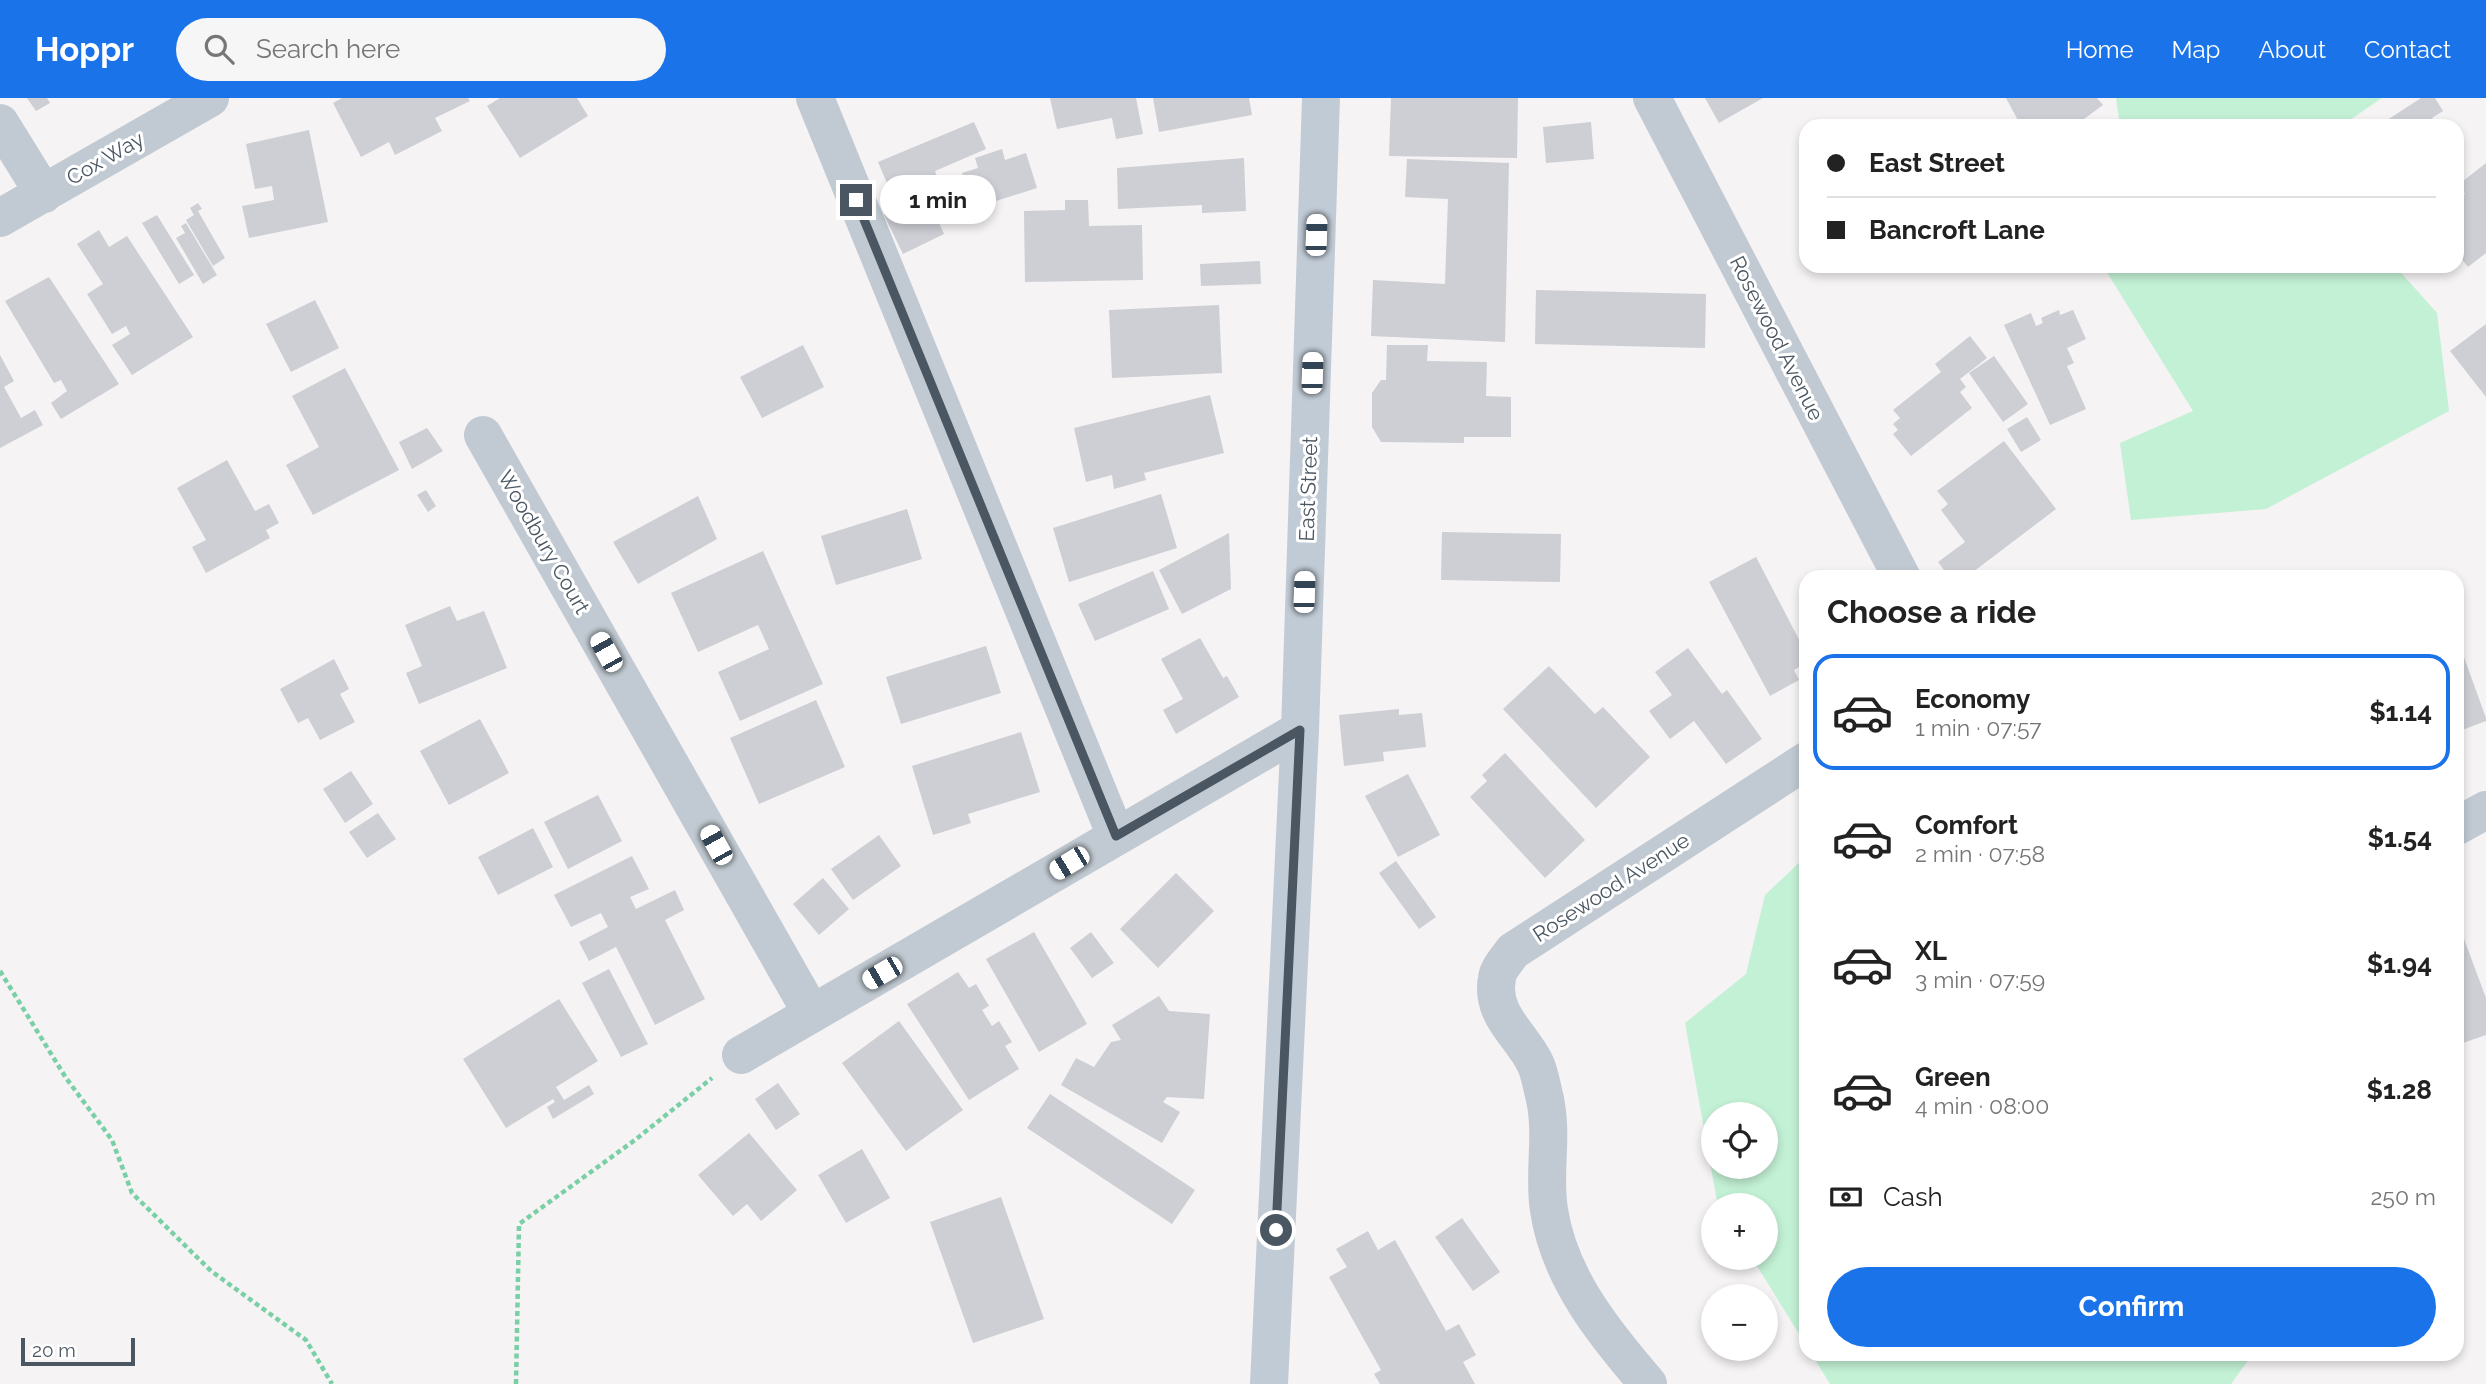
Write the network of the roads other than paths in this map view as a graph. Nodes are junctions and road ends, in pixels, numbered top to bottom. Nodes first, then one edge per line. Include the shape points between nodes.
1 (210, 98) edge
2 (815, 98) edge
3 (1321, 98) edge
4 (1652, 98) edge
5 (0, 123) edge
6 (44, 194) junction
7 (0, 218) edge
8 (483, 435) dead end
9 (1898, 570) edge
10 (1300, 730) junction
11 (1799, 766) edge
12 (2486, 810) edge
13 (2464, 822) edge
14 (1116, 836) junction
15 (812, 1014) junction
16 (741, 1055) road end
17 (1269, 1384) edge
18 (1648, 1384) edge

1 - 6 street, Cox Way
2 - 14 street
3 - 10 main road, East Street
4 - 9 street, Rosewood Avenue
5 - 6 street
6 - 7 street, Cox Way
8 - 15 street, Woodbury Court
10 - 14 street
10 - 17 main road, East Street
11 - 18 street, Rosewood Avenue via 1513,950 1497,977 1499,1009 1535,1062 1545,1100 1551,1143 1549,1211 1563,1257 1580,1295 1607,1336
12 - 13 street
14 - 15 street
15 - 16 street

